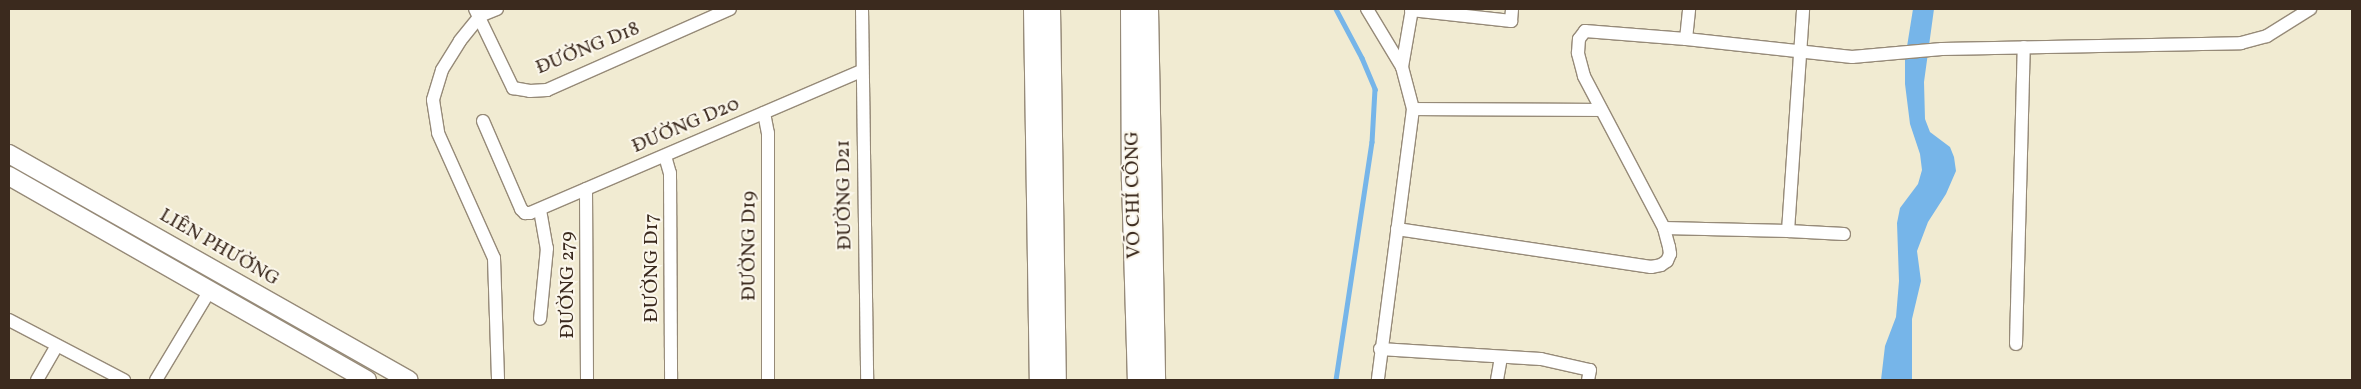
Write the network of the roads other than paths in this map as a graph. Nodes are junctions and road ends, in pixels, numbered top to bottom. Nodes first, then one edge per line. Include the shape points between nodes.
1 (497, 9) edge
2 (730, 9) edge
3 (862, 9) edge
4 (1034, 9) edge
5 (1049, 9) edge
6 (1132, 9) edge
7 (1148, 9) edge
8 (1367, 9) edge
9 (1689, 9) edge
10 (1803, 9) edge
11 (2310, 9) edge
12 (1412, 10) edge
13 (478, 12) edge
14 (1511, 15) edge
15 (1686, 39) junction
16 (2024, 47) junction
17 (1800, 53) junction
18 (1402, 67) junction
19 (862, 71) junction
20 (1413, 109) junction
21 (1601, 110) junction
22 (764, 113) junction
23 (484, 121) dead end
24 (9, 154) edge
25 (665, 156) junction
26 (9, 176) edge
27 (586, 189) junction
28 (540, 210) junction
29 (1664, 228) junction
30 (1396, 229) junction
31 (1788, 231) junction
32 (1844, 234) dead end
33 (210, 290) junction
34 (540, 319) dead end
35 (9, 320) edge
36 (2016, 344) dead end
37 (57, 346) junction
38 (1380, 349) junction
39 (1500, 357) junction
40 (37, 380) edge
41 (124, 380) edge
42 (156, 380) edge
43 (367, 380) edge
44 (408, 380) edge
45 (498, 380) edge
46 (587, 380) edge
47 (671, 380) edge
48 (768, 380) edge
49 (867, 380) edge
50 (1040, 380) edge
51 (1055, 380) edge
52 (1139, 380) edge
53 (1155, 380) edge
54 (1378, 380) edge
55 (1498, 380) edge
56 (1588, 380) edge

1 - 13 street
2 - 13 street, ĐƯỜNG D18 via 547,90 530,91 513,88
3 - 19 street, ĐƯỜNG D21
4 - 50 main road
5 - 51 highway
6 - 52 highway, VÕ CHÍ CÔNG
7 - 53 main road, VÕ CHÍ CÔNG
8 - 18 street
9 - 15 street
10 - 17 street
11 - 16 street via 2267,36 2241,43
12 - 14 street
12 - 18 street
13 - 45 street via 442,70 433,100 438,133 494,258
15 - 17 street
15 - 21 street via 1585,31 1579,39 1578,53 1584,76
16 - 17 street via 1942,49 1852,57
16 - 36 street
17 - 31 street
18 - 20 street
19 - 22 street, ĐƯỜNG D20
19 - 49 street, ĐƯỜNG D21
20 - 21 street
20 - 30 street
21 - 29 street
22 - 25 street, ĐƯỜNG D20
22 - 48 street, ĐƯỜNG D19 via 768,133
23 - 28 street, ĐƯỜNG D20 via 520,209 524,213
24 - 44 street, LIÊN PHƯỜNG
25 - 27 street, ĐƯỜNG D20
25 - 47 street, ĐƯỜNG D17 via 670,173
26 - 33 street, LIÊN PHƯỜNG
27 - 28 street, ĐƯỜNG D20
27 - 46 street, ĐƯỜNG 279
28 - 34 street via 547,248
29 - 30 street via 1670,254 1660,266 1651,267
29 - 31 street
30 - 38 street
31 - 32 street
33 - 42 street
33 - 43 street, LIÊN PHƯỜNG
35 - 37 street
37 - 40 street
37 - 41 street
38 - 39 street
38 - 54 street
39 - 55 street
39 - 56 street via 1541,359 1590,370

